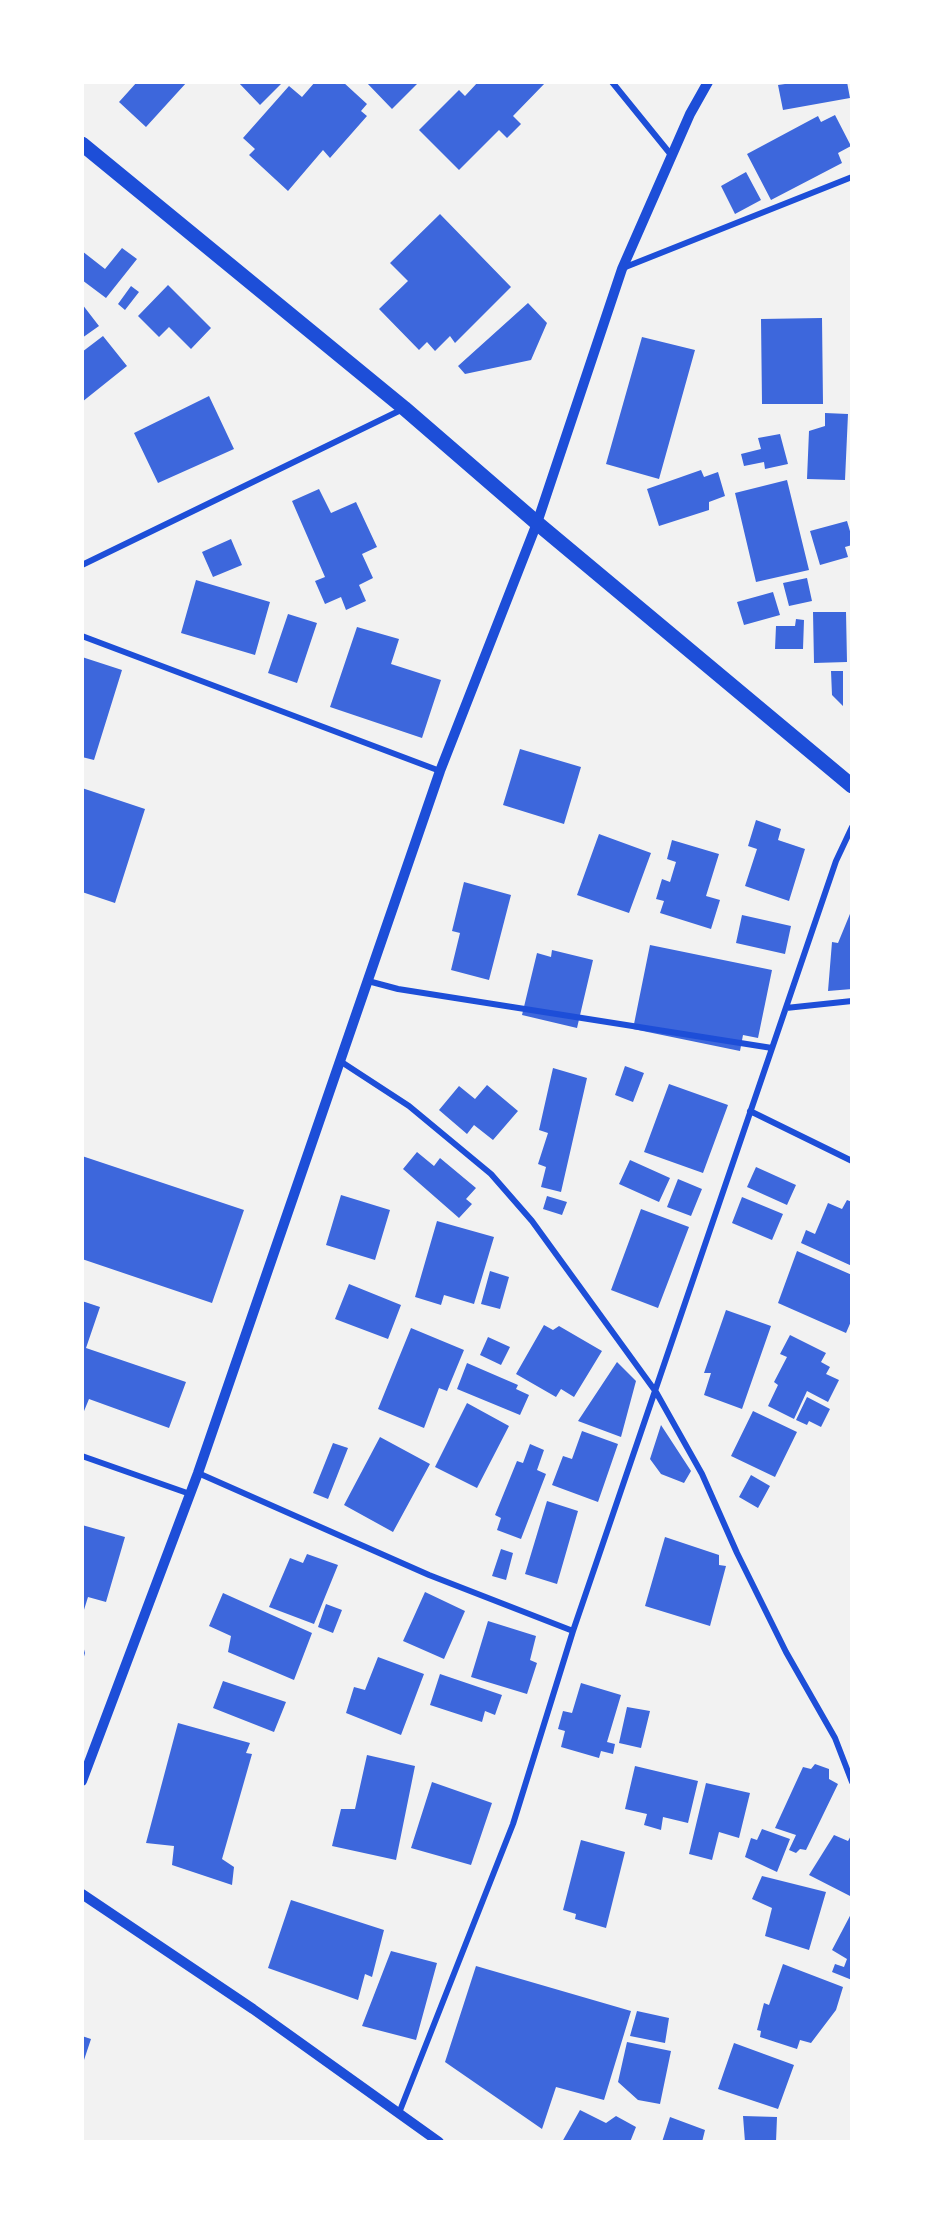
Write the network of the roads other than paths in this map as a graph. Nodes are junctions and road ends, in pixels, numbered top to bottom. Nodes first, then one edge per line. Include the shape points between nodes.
1 (612, 82) edge
2 (708, 82) edge
3 (82, 144) edge
4 (672, 156) junction
5 (852, 177) edge
6 (622, 268) junction
7 (404, 408) junction
8 (537, 523) junction
9 (82, 565) edge
10 (82, 636) edge
11 (440, 771) junction
12 (852, 786) edge
13 (852, 827) edge
14 (368, 981) junction
15 (852, 1001) edge
16 (786, 1008) junction
17 (772, 1048) junction
18 (340, 1061) junction
19 (750, 1110) junction
20 (852, 1161) edge
21 (656, 1392) junction
22 (82, 1456) edge
23 (198, 1473) junction
24 (190, 1494) junction
25 (573, 1631) junction
26 (82, 1781) edge
27 (852, 1782) edge
28 (82, 1894) edge
29 (399, 2113) junction
30 (439, 2142) edge

1 - 4 street
2 - 4 street
3 - 7 main road
4 - 6 street
5 - 6 street
6 - 8 street
7 - 8 main road
7 - 9 street
8 - 11 street
8 - 12 main road
10 - 11 street
11 - 14 street
13 - 16 street via 836,861
14 - 17 street
14 - 18 street
15 - 16 street
16 - 17 street
17 - 19 street
18 - 21 street via 408,1106 491,1174 532,1221
18 - 23 street
19 - 20 street
19 - 21 street
21 - 25 street
21 - 27 street via 702,1474 786,1652 835,1738
22 - 24 street
23 - 24 street
23 - 25 street via 429,1575
24 - 26 street
25 - 29 street via 513,1824
28 - 29 street
29 - 30 street

